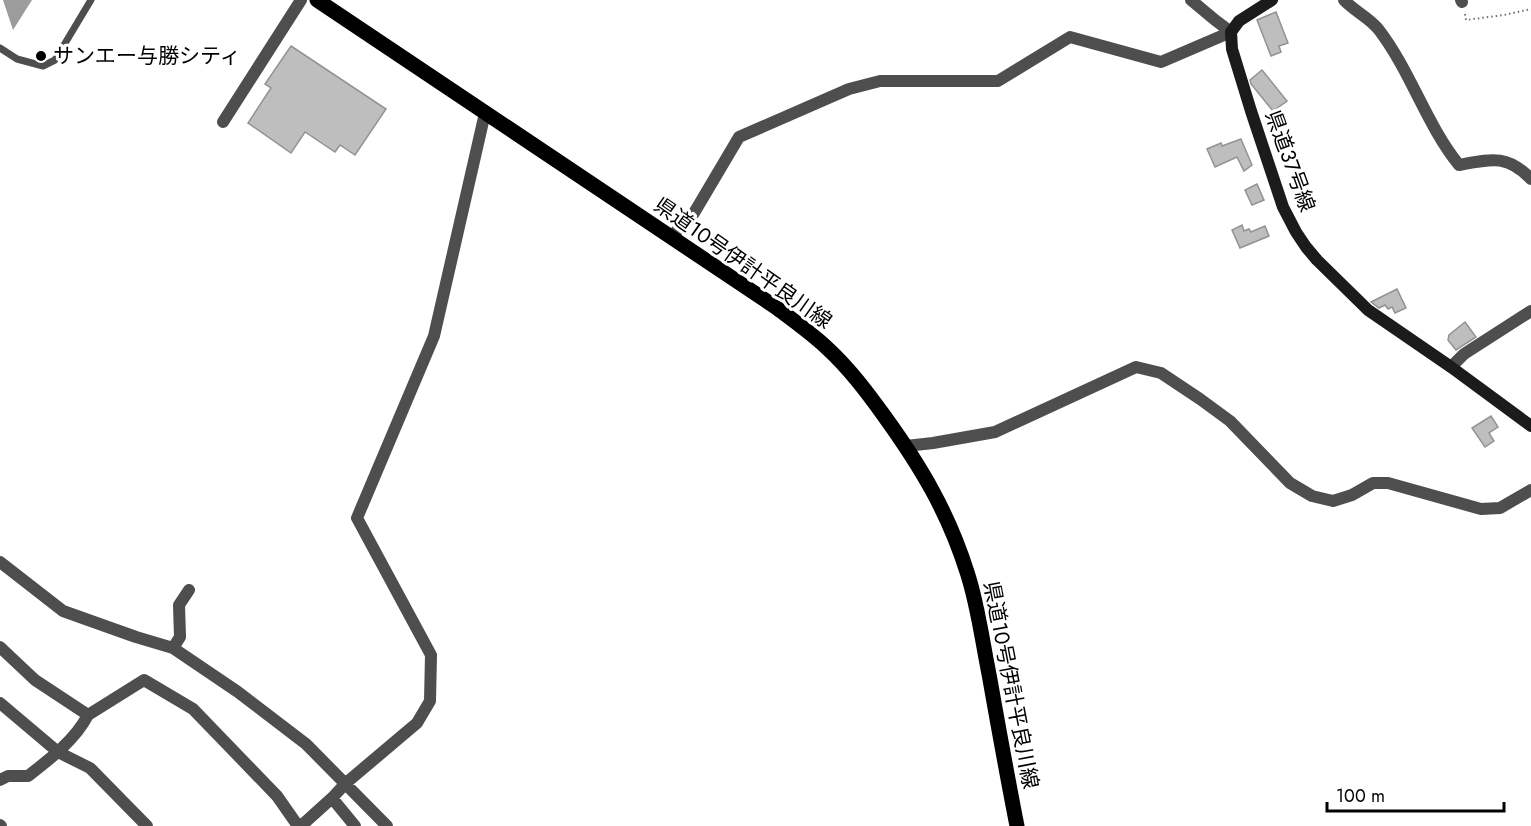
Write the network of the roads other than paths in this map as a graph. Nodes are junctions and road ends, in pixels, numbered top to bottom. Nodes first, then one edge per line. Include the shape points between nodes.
1 (91, 0) edge
2 (301, 0) edge
3 (317, 0) edge
4 (1191, 0) edge
5 (1272, 0) edge
6 (1344, 0) edge
7 (1231, 32) junction
8 (0, 48) edge
9 (485, 113) junction
10 (223, 122) dead end
11 (1531, 179) edge
12 (671, 237) junction
13 (1531, 311) edge
14 (1451, 367) junction
15 (1531, 426) edge
16 (906, 446) junction
17 (1531, 490) edge
18 (0, 562) edge
19 (189, 590) dead end
20 (0, 647) edge
21 (173, 648) junction
22 (0, 704) edge
23 (88, 715) junction
24 (58, 752) junction
25 (0, 780) edge
26 (346, 783) junction
27 (332, 798) junction
28 (147, 826) edge
29 (299, 826) edge
30 (355, 826) edge
31 (387, 826) edge
32 (1017, 826) edge

1 - 8 lane via 55,60 43,66 17,59
2 - 10 street
3 - 9 main road, 県道10号伊計平良川線
4 - 7 street
5 - 7 main road via 1239,21
6 - 11 street via 1378,28 1459,165 1508,162
7 - 12 street via 1161,62 1070,37 998,81 880,81 849,89 739,137 694,213
7 - 14 main road, 県道37号線 via 1232,49 1251,111 1283,207 1296,232 1317,260 1368,310
9 - 12 main road, 県道10号伊計平良川線
9 - 26 street via 434,336 357,518 431,655 430,701 417,723
12 - 16 main road, 県道10号伊計平良川線 via 777,308 828,348
13 - 14 street via 1464,354
14 - 15 main road, 県道37号線
16 - 17 street via 995,432 1136,367 1161,373 1215,410 1290,483 1312,496 1333,501 1373,483 1388,483 1481,509 1500,508
16 - 32 main road, 県道10号伊計平良川線 via 942,508 968,574
18 - 21 street via 63,611
19 - 21 street via 179,605 180,637
20 - 23 street via 35,680
21 - 26 street via 306,744
22 - 24 street
23 - 24 street
23 - 29 street via 144,680 193,709 277,796
24 - 25 street via 28,776
24 - 28 street via 90,768
26 - 27 street
26 - 31 street
27 - 29 street
27 - 30 street

